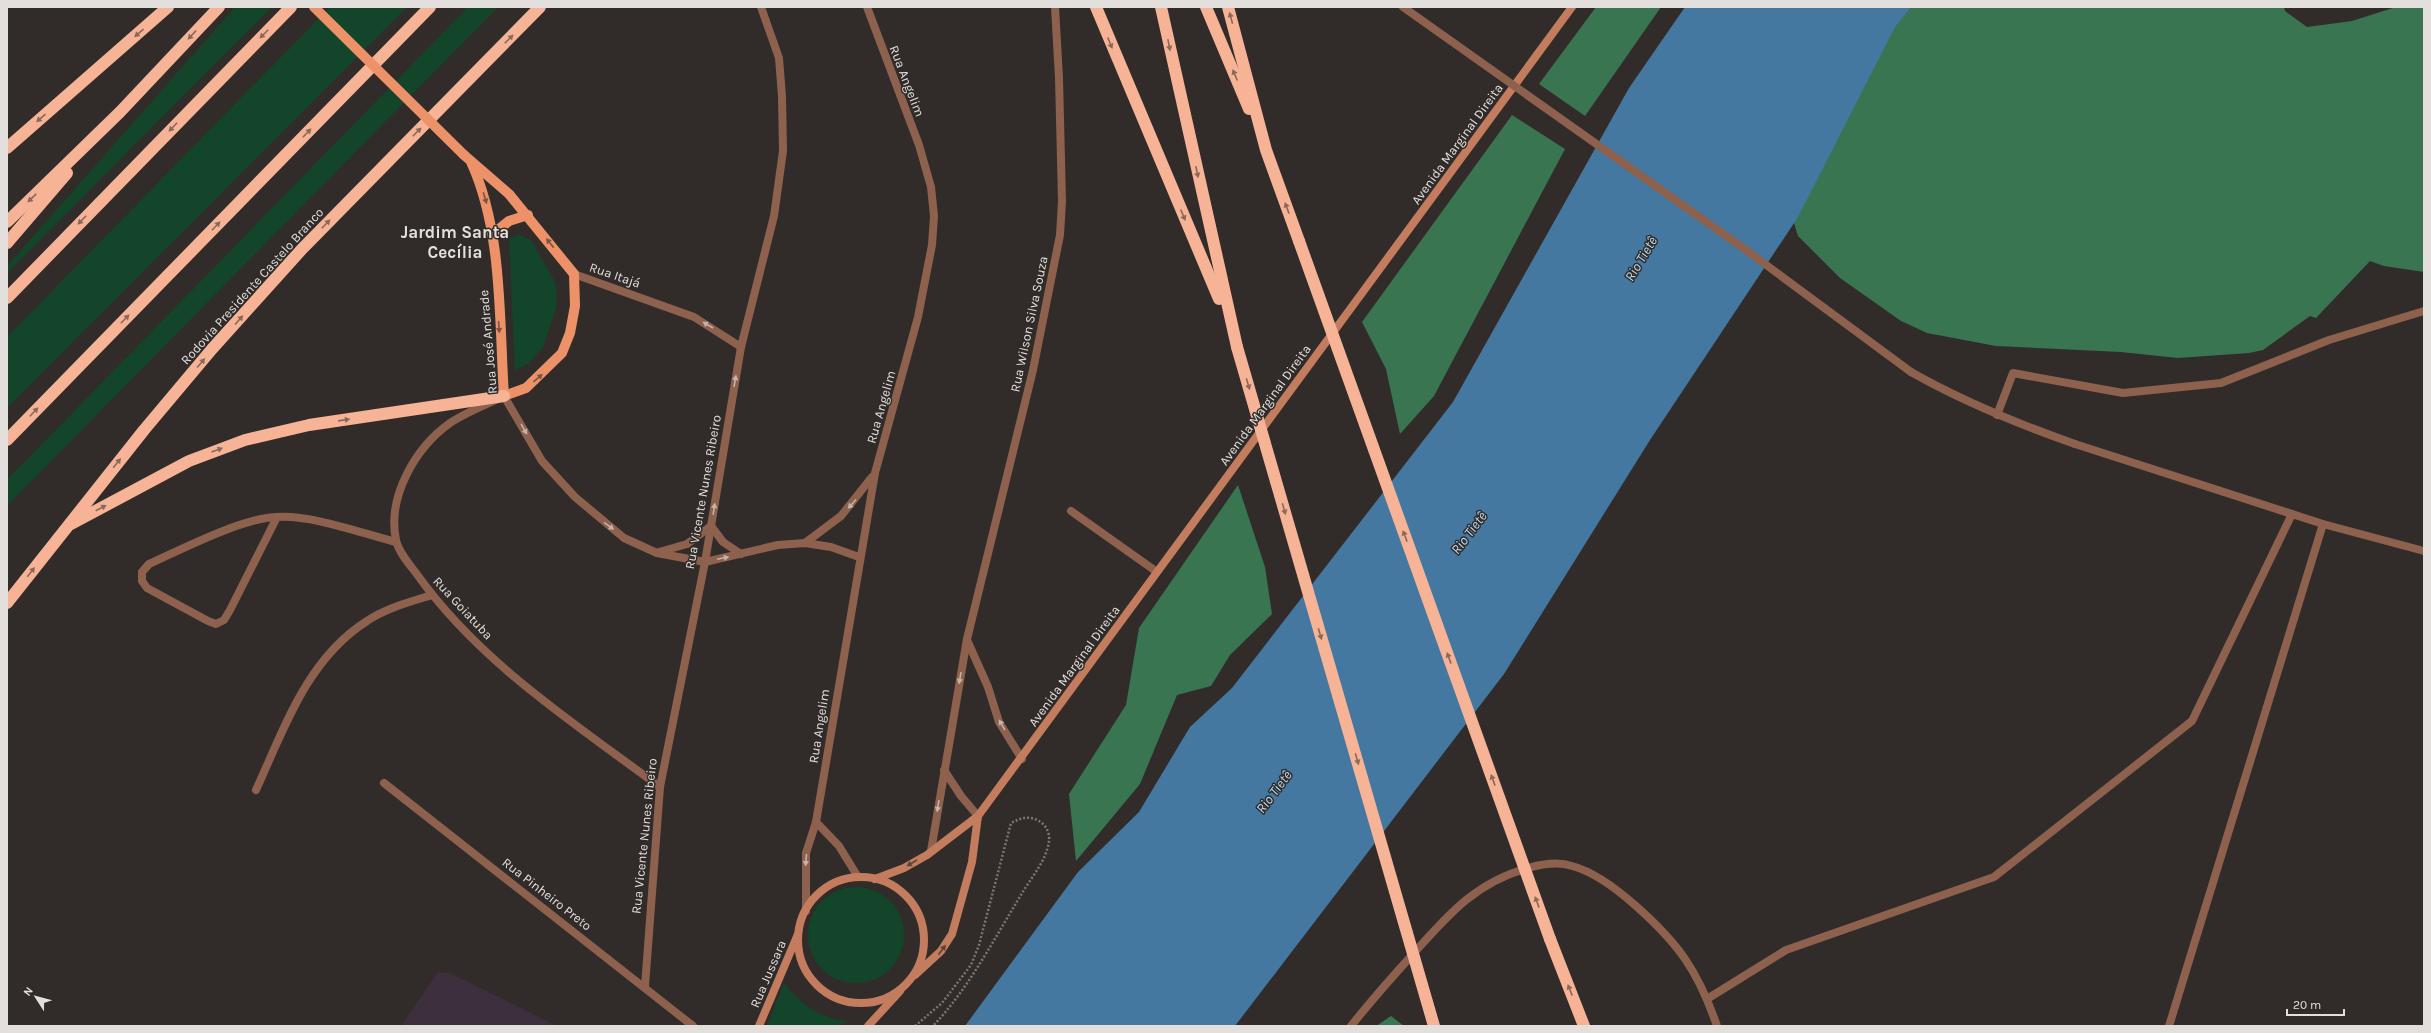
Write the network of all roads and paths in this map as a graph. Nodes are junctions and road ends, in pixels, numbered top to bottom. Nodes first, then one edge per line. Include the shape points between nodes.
1 (168, 7) edge
2 (219, 7) edge
3 (291, 7) edge
4 (314, 7) edge
5 (430, 7) edge
6 (540, 7) edge
7 (761, 7) edge
8 (867, 7) edge
9 (1055, 7) edge
10 (1096, 7) edge
11 (1162, 7) edge
12 (1206, 7) edge
13 (1228, 7) edge
14 (1403, 7) edge
15 (1572, 7) edge
16 (120, 112) junction
17 (7, 148) edge
18 (1266, 150) junction
19 (471, 162) junction
20 (528, 215) junction
21 (7, 222) edge
22 (493, 234) junction
23 (7, 243) edge
24 (574, 274) junction
25 (7, 298) edge
26 (2424, 311) edge
27 (1230, 322) junction
28 (741, 347) junction
29 (504, 396) junction
30 (1997, 415) junction
31 (7, 440) edge
32 (875, 473) junction
33 (1071, 511) dead end
34 (2292, 514) junction
35 (277, 517) junction
36 (2323, 524) junction
37 (67, 526) junction
38 (711, 526) junction
39 (396, 542) junction
40 (805, 543) junction
41 (2424, 551) edge
42 (657, 553) junction
43 (741, 554) junction
44 (859, 557) junction
45 (705, 562) junction
46 (1157, 572) junction
47 (432, 595) junction
48 (7, 603) edge
49 (967, 639) junction
50 (1022, 759) junction
51 (944, 770) junction
52 (384, 783) dead end
53 (660, 787) junction
54 (256, 790) dead end
55 (978, 816) junction
56 (816, 822) junction
57 (931, 851) junction
58 (858, 877) junction
59 (876, 879) junction
60 (806, 911) junction
61 (799, 931) junction
62 (913, 976) junction
63 (644, 986) junction
64 (903, 988) junction
65 (1707, 1000) junction
66 (693, 1026) edge
67 (759, 1026) edge
68 (868, 1026) edge
69 (915, 1026) edge
70 (933, 1026) edge
71 (1351, 1026) edge
72 (1434, 1026) edge
73 (1584, 1026) edge
74 (1717, 1026) edge
75 (2169, 1026) edge

1 -> 17 highway
2 -> 16 highway
3 -> 25 highway
4 - 19 main road, bridge
31 -> 5 highway
37 -> 6 highway, Rodovia Presidente Castelo Branco via 168,401 302,249
7 - 28 street, Rua Vicente Nunes Ribeiro via 779,58 782,152 774,216
8 - 32 street, Rua Angelim via 919,145 931,187 934,216 932,245 918,317
9 - 49 street, Rua Wilson Silva Souza via 1060,78 1060,235 1033,370
10 -> 27 highway via 1124,78
11 -> 27 highway
18 -> 12 highway
18 -> 13 highway
14 - 30 street, bridge via 1746,250 1911,372 1958,398
15 - 46 main road, Avenida Marginal Direita
16 -> 21 highway
16 - 23 highway
73 -> 18 highway, bridge via 1550,939
19 - 20 main road, Rua Itajá via 496,182
19 -> 22 main road, Rua José Andrade via 481,183
20 - 22 main road via 509,221
24 -> 20 main road, Rua Itajá
22 -> 29 main road, Rua José Andrade
28 -> 24 street, Rua Itajá via 694,317
29 -> 24 main road via 526,388 562,353 570,333 575,306
26 - 30 street via 2328,340 2221,383 2124,393 2013,373
27 -> 72 highway, bridge
38 -> 28 street, Rua Vicente Nunes Ribeiro
37 -> 29 highway via 189,460 245,440 309,425
29 - 39 street, Rua Goiatuba via 450,423 429,441 398,493 393,518
29 -> 42 street, Rua José Andrade via 542,461 575,498 624,538
30 - 34 street via 2075,444
32 -> 40 street via 841,516
32 - 44 street, Rua Angelim
33 - 46 street
34 - 36 street
34 - 65 street via 2192,721 1994,877 1786,950
35 - 35 street via 213,535 149,564 142,572 142,581 154,592 216,624 224,620 230,610
35 - 39 street via 310,520
36 - 41 street
36 - 75 street
48 -> 37 highway, Rodovia Presidente Castelo Branco
38 - 42 street via 687,544
38 - 43 street via 723,542
38 - 45 street, Rua Vicente Nunes Ribeiro
39 - 47 street, Rua Goiatuba
40 - 43 street, Rua José Andrade via 778,545
40 - 44 street, Rua José Andrade via 831,547
42 - 45 street, Rua José Andrade
45 -> 43 street, Rua José Andrade
44 - 56 street, Rua Angelim
45 - 53 street, Rua Vicente Nunes Ribeiro
46 - 50 main road, Avenida Marginal Direita
47 - 53 street, Rua Goiatuba via 506,670
47 - 54 street via 368,620 340,640 314,672 293,708
50 -> 49 street via 999,722 988,687
49 -> 51 street, Rua Wilson Silva Souza
50 - 55 main road, Avenida Marginal Direita
51 - 55 street
51 -> 57 street, Rua Wilson Silva Souza
52 - 63 street, Rua Pinheiro Preto
53 - 63 street, Rua Vicente Nunes Ribeiro
55 - 57 main road, Avenida Marginal Direita
62 -> 55 main road via 931,962 952,934 972,862
56 - 58 street via 839,846
56 -> 60 street, Rua Angelim via 806,853
57 -> 59 main road, Avenida Marginal Direita via 904,868
58 - 59 main road
58 - 60 main road via 837,882 819,894
59 - 62 main road via 894,886 920,917 924,937 922,958
60 - 61 main road
61 - 64 main road via 799,954 807,974 822,990 841,1000 863,1004 884,999
61 - 67 main road, Rua Jussara
62 - 64 main road
63 - 66 street, Rua Pinheiro Preto
64 - 68 main road
65 - 71 street via 1690,964 1661,928 1628,898 1601,880 1572,866 1544,863 1505,874 1480,888 1451,912 1375,995
65 - 74 street
69 - 70 path via 942,1003 971,965 979,944 1011,823 1022,817 1042,822 1048,830 1049,841 1039,865 976,969

